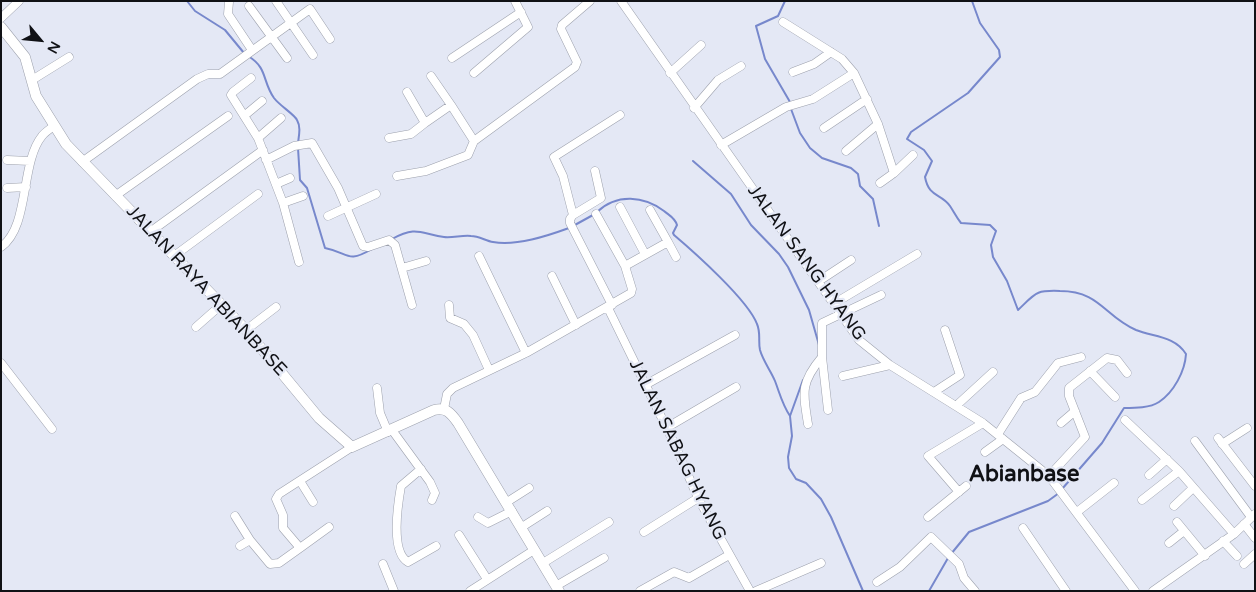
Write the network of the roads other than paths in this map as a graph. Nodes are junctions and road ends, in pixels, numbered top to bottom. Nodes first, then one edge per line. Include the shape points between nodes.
1 (19, 1) edge
2 (276, 1) edge
3 (305, 1) edge
4 (515, 1) edge
5 (590, 1) edge
6 (620, 1) edge
7 (229, 2) edge
8 (249, 6) dead end
9 (310, 9) junction
10 (521, 12) junction
11 (1, 18) edge
12 (290, 22) junction
13 (783, 22) dead end
14 (1, 27) edge
15 (270, 36) junction
16 (330, 39) dead end
17 (701, 45) dead end
18 (251, 50) junction
19 (831, 52) junction
20 (313, 55) dead end
21 (69, 57) dead end
22 (288, 58) dead end
23 (452, 58) dead end
24 (741, 66) dead end
25 (793, 72) dead end
26 (670, 73) junction
27 (854, 73) junction
28 (474, 74) dead end
29 (431, 76) dead end
30 (251, 78) dead end
31 (32, 80) junction
32 (407, 92) dead end
33 (867, 99) junction
34 (262, 101) dead end
35 (451, 105) junction
36 (694, 108) junction
37 (620, 115) dead end
38 (228, 116) dead end
39 (244, 116) junction
40 (281, 118) dead end
41 (425, 122) junction
42 (878, 124) junction
43 (54, 126) junction
44 (824, 128) dead end
45 (258, 138) junction
46 (389, 138) dead end
47 (474, 141) junction
48 (721, 145) junction
49 (263, 150) junction
50 (846, 151) dead end
51 (913, 156) dead end
52 (7, 160) dead end
53 (266, 160) junction
54 (30, 161) junction
55 (82, 162) junction
56 (595, 172) dead end
57 (894, 173) junction
58 (396, 176) dead end
59 (290, 178) dead end
60 (880, 183) dead end
61 (276, 184) junction
62 (26, 187) junction
63 (7, 188) dead end
64 (258, 194) dead end
65 (376, 194) dead end
66 (115, 196) junction
67 (303, 196) dead end
68 (284, 203) junction
69 (620, 207) dead end
70 (346, 208) junction
71 (650, 210) dead end
72 (596, 214) dead end
73 (573, 215) junction
74 (328, 216) dead end
75 (150, 232) junction
76 (668, 242) junction
77 (1, 247) edge
78 (645, 254) junction
79 (917, 254) dead end
80 (174, 256) junction
81 (479, 256) dead end
82 (676, 257) dead end
83 (851, 260) dead end
84 (426, 261) dead end
85 (299, 262) dead end
86 (625, 266) junction
87 (402, 268) junction
88 (552, 276) dead end
89 (819, 281) junction
90 (880, 295) dead end
91 (835, 303) junction
92 (222, 304) junction
93 (412, 305) dead end
94 (449, 306) dead end
95 (610, 306) junction
96 (276, 307) dead end
97 (841, 313) junction
98 (576, 326) junction
99 (196, 327) dead end
100 (246, 330) junction
101 (945, 330) dead end
102 (735, 334) dead end
103 (526, 353) junction
104 (822, 357) junction
105 (1081, 357) dead end
106 (1, 363) edge
107 (890, 365) junction
108 (489, 370) junction
109 (1090, 370) junction
110 (993, 372) dead end
111 (1127, 373) dead end
112 (843, 376) dead end
113 (645, 386) junction
114 (736, 387) dead end
115 (377, 388) dead end
116 (934, 392) junction
117 (1115, 397) dead end
118 (957, 405) junction
119 (444, 409) junction
120 (828, 410) dead end
121 (1075, 411) junction
122 (1125, 420) dead end
123 (983, 423) junction
124 (1061, 423) dead end
125 (808, 424) dead end
126 (52, 428) dead end
127 (666, 428) junction
128 (1247, 428) dead end
129 (390, 431) junction
130 (1001, 437) junction
131 (1195, 441) dead end
132 (352, 447) junction
133 (985, 452) dead end
134 (1167, 459) junction
135 (421, 468) junction
136 (1179, 471) junction
137 (1149, 475) dead end
138 (1049, 476) junction
139 (300, 481) junction
140 (1114, 483) dead end
141 (966, 486) dead end
142 (1255, 486) edge
143 (529, 488) dead end
144 (1193, 488) junction
145 (959, 492) junction
146 (698, 498) junction
147 (432, 500) dead end
148 (1142, 500) dead end
149 (313, 502) dead end
150 (510, 506) junction
151 (1174, 506) dead end
152 (547, 511) dead end
153 (1077, 512) junction
154 (236, 516) dead end
155 (1253, 516) edge
156 (478, 517) dead end
157 (928, 517) dead end
158 (609, 522) dead end
159 (1177, 522) dead end
160 (1244, 524) junction
161 (329, 527) dead end
162 (522, 527) junction
163 (1022, 528) dead end
164 (1184, 531) junction
165 (644, 532) dead end
166 (1234, 534) junction
167 (459, 535) dead end
168 (1255, 538) edge
169 (250, 540) junction
170 (1223, 541) junction
171 (1169, 543) dead end
172 (240, 546) dead end
173 (436, 546) dead end
174 (300, 548) junction
175 (534, 550) junction
176 (1255, 554) edge
177 (730, 555) junction
178 (1205, 556) junction
179 (1237, 556) dead end
180 (604, 558) dead end
181 (542, 563) junction
182 (383, 564) dead end
183 (821, 564) dead end
184 (1244, 564) dead end
185 (487, 579) junction
186 (877, 582) dead end
187 (558, 588) edge
188 (394, 591) edge
189 (470, 591) edge
190 (640, 591) edge
191 (750, 591) edge
192 (756, 591) edge
193 (975, 591) edge
194 (1066, 591) edge
195 (1135, 591) edge
196 (1153, 591) edge

1 - 11 street
2 - 12 street
3 - 9 street
4 - 10 street
5 - 47 street via 561,29 577,62 575,67
6 - 26 street, JALAN SANG HYANG
7 - 18 street via 228,14
8 - 15 street
9 - 12 street
9 - 16 street
10 - 23 street
10 - 28 street via 528,27
12 - 15 street
12 - 20 street
13 - 19 street
14 - 31 main road, JALAN RAYA ABIANBASE via 27,62
15 - 18 street
15 - 22 street
17 - 26 street
18 - 55 street via 220,74 208,74 198,79
19 - 25 street via 814,64
19 - 27 street via 847,63
21 - 31 street
24 - 36 street via 718,80
26 - 36 street, JALAN SANG HYANG
27 - 33 street
27 - 48 street via 813,99 790,106
29 - 35 street
30 - 39 street via 231,93
31 - 43 main road, JALAN RAYA ABIANBASE via 36,96
32 - 41 street
33 - 42 street
33 - 44 street
34 - 39 street
35 - 41 street
35 - 47 street
36 - 48 street, JALAN SANG HYANG
37 - 73 street, JALAN SABAG HYANG via 554,158 563,176
38 - 66 street
39 - 45 street
40 - 45 street
41 - 46 street via 411,134
42 - 50 street
42 - 57 street
43 - 54 street via 42,136
43 - 55 main road, JALAN RAYA ABIANBASE
45 - 49 street
47 - 58 street via 468,155 426,170
48 - 89 street, JALAN SANG HYANG
49 - 53 street
49 - 75 street
51 - 57 street
52 - 54 street
53 - 61 street
53 - 70 street via 309,142 338,188
54 - 62 street
55 - 66 main road, JALAN RAYA ABIANBASE
56 - 73 street via 600,200
57 - 60 street
59 - 61 street
61 - 68 street
62 - 63 street
62 - 77 street via 13,233
64 - 80 street
65 - 70 street
66 - 75 main road, JALAN RAYA ABIANBASE
67 - 68 street
68 - 85 street
69 - 78 street
70 - 74 street
70 - 87 street via 363,246 392,242
71 - 76 street
72 - 86 street
73 - 95 street, JALAN SABAG HYANG via 570,223
75 - 80 main road, JALAN RAYA ABIANBASE
76 - 78 street
76 - 82 street
78 - 86 street
79 - 91 street
80 - 92 main road, JALAN RAYA ABIANBASE
81 - 103 street
83 - 89 street
84 - 87 street
86 - 95 street via 632,291
87 - 93 street
88 - 98 street
89 - 91 street, JALAN SANG HYANG
90 - 97 street
91 - 97 street, JALAN SANG HYANG
92 - 99 street
92 - 100 main road, JALAN RAYA ABIANBASE
94 - 108 street via 450,318 464,324 473,335
95 - 98 street
95 - 113 street, JALAN SABAG HYANG
96 - 100 street
97 - 104 street via 822,324
97 - 107 street, JALAN SANG HYANG via 863,344
98 - 103 street
100 - 132 main road, JALAN RAYA ABIANBASE via 307,405
101 - 116 street via 960,375
102 - 113 street
103 - 108 street
104 - 120 street
104 - 125 street via 810,371 803,391
105 - 130 street via 1058,363 1035,392 1021,398
106 - 126 street
107 - 112 street
107 - 116 street, JALAN SANG HYANG
108 - 119 street via 448,392
109 - 111 street via 1110,357 1117,360
109 - 117 street
109 - 121 street via 1068,390
110 - 118 street
113 - 127 street, JALAN SABAG HYANG
114 - 127 street
115 - 129 street via 380,413
116 - 118 street, JALAN SANG HYANG
118 - 123 street, JALAN SANG HYANG
119 - 129 main road via 434,410
119 - 150 main road via 455,418
121 - 124 street
121 - 138 street via 1084,439
122 - 134 street
123 - 130 street, JALAN SANG HYANG
123 - 145 street via 928,456
127 - 146 street, JALAN SABAG HYANG
128 - 142 street via 1220,441
129 - 132 main road
129 - 135 street
130 - 133 street
130 - 138 street, JALAN SANG HYANG
131 - 155 street
132 - 139 street
134 - 136 street
134 - 137 street
135 - 147 street via 434,488
135 - 173 street via 401,486 396,521 398,544 408,562
136 - 144 street
136 - 148 street
138 - 153 street, JALAN SANG HYANG
139 - 149 street
139 - 174 street via 276,499 283,515 283,528
140 - 153 street
141 - 145 street
143 - 150 street
144 - 151 street
144 - 166 street
145 - 157 street
146 - 165 street
146 - 177 street, JALAN SABAG HYANG
150 - 156 street via 488,522
150 - 162 main road
152 - 162 street
153 - 195 street, JALAN SANG HYANG
154 - 169 street
155 - 160 street
158 - 181 street
159 - 164 street
160 - 166 street
160 - 168 street
161 - 174 street
162 - 175 main road
163 - 194 street
164 - 171 street
164 - 178 street
166 - 170 street
167 - 185 street
169 - 172 street
169 - 174 street via 266,561 274,565
170 - 178 street
170 - 179 street
175 - 181 main road
175 - 185 street
176 - 184 street
177 - 190 street via 689,578 674,572
177 - 191 street, JALAN SABAG HYANG
178 - 196 street
180 - 187 street
181 - 187 main road
182 - 188 street
183 - 192 street
185 - 189 street
186 - 193 street via 900,568 931,537 959,564 964,578

